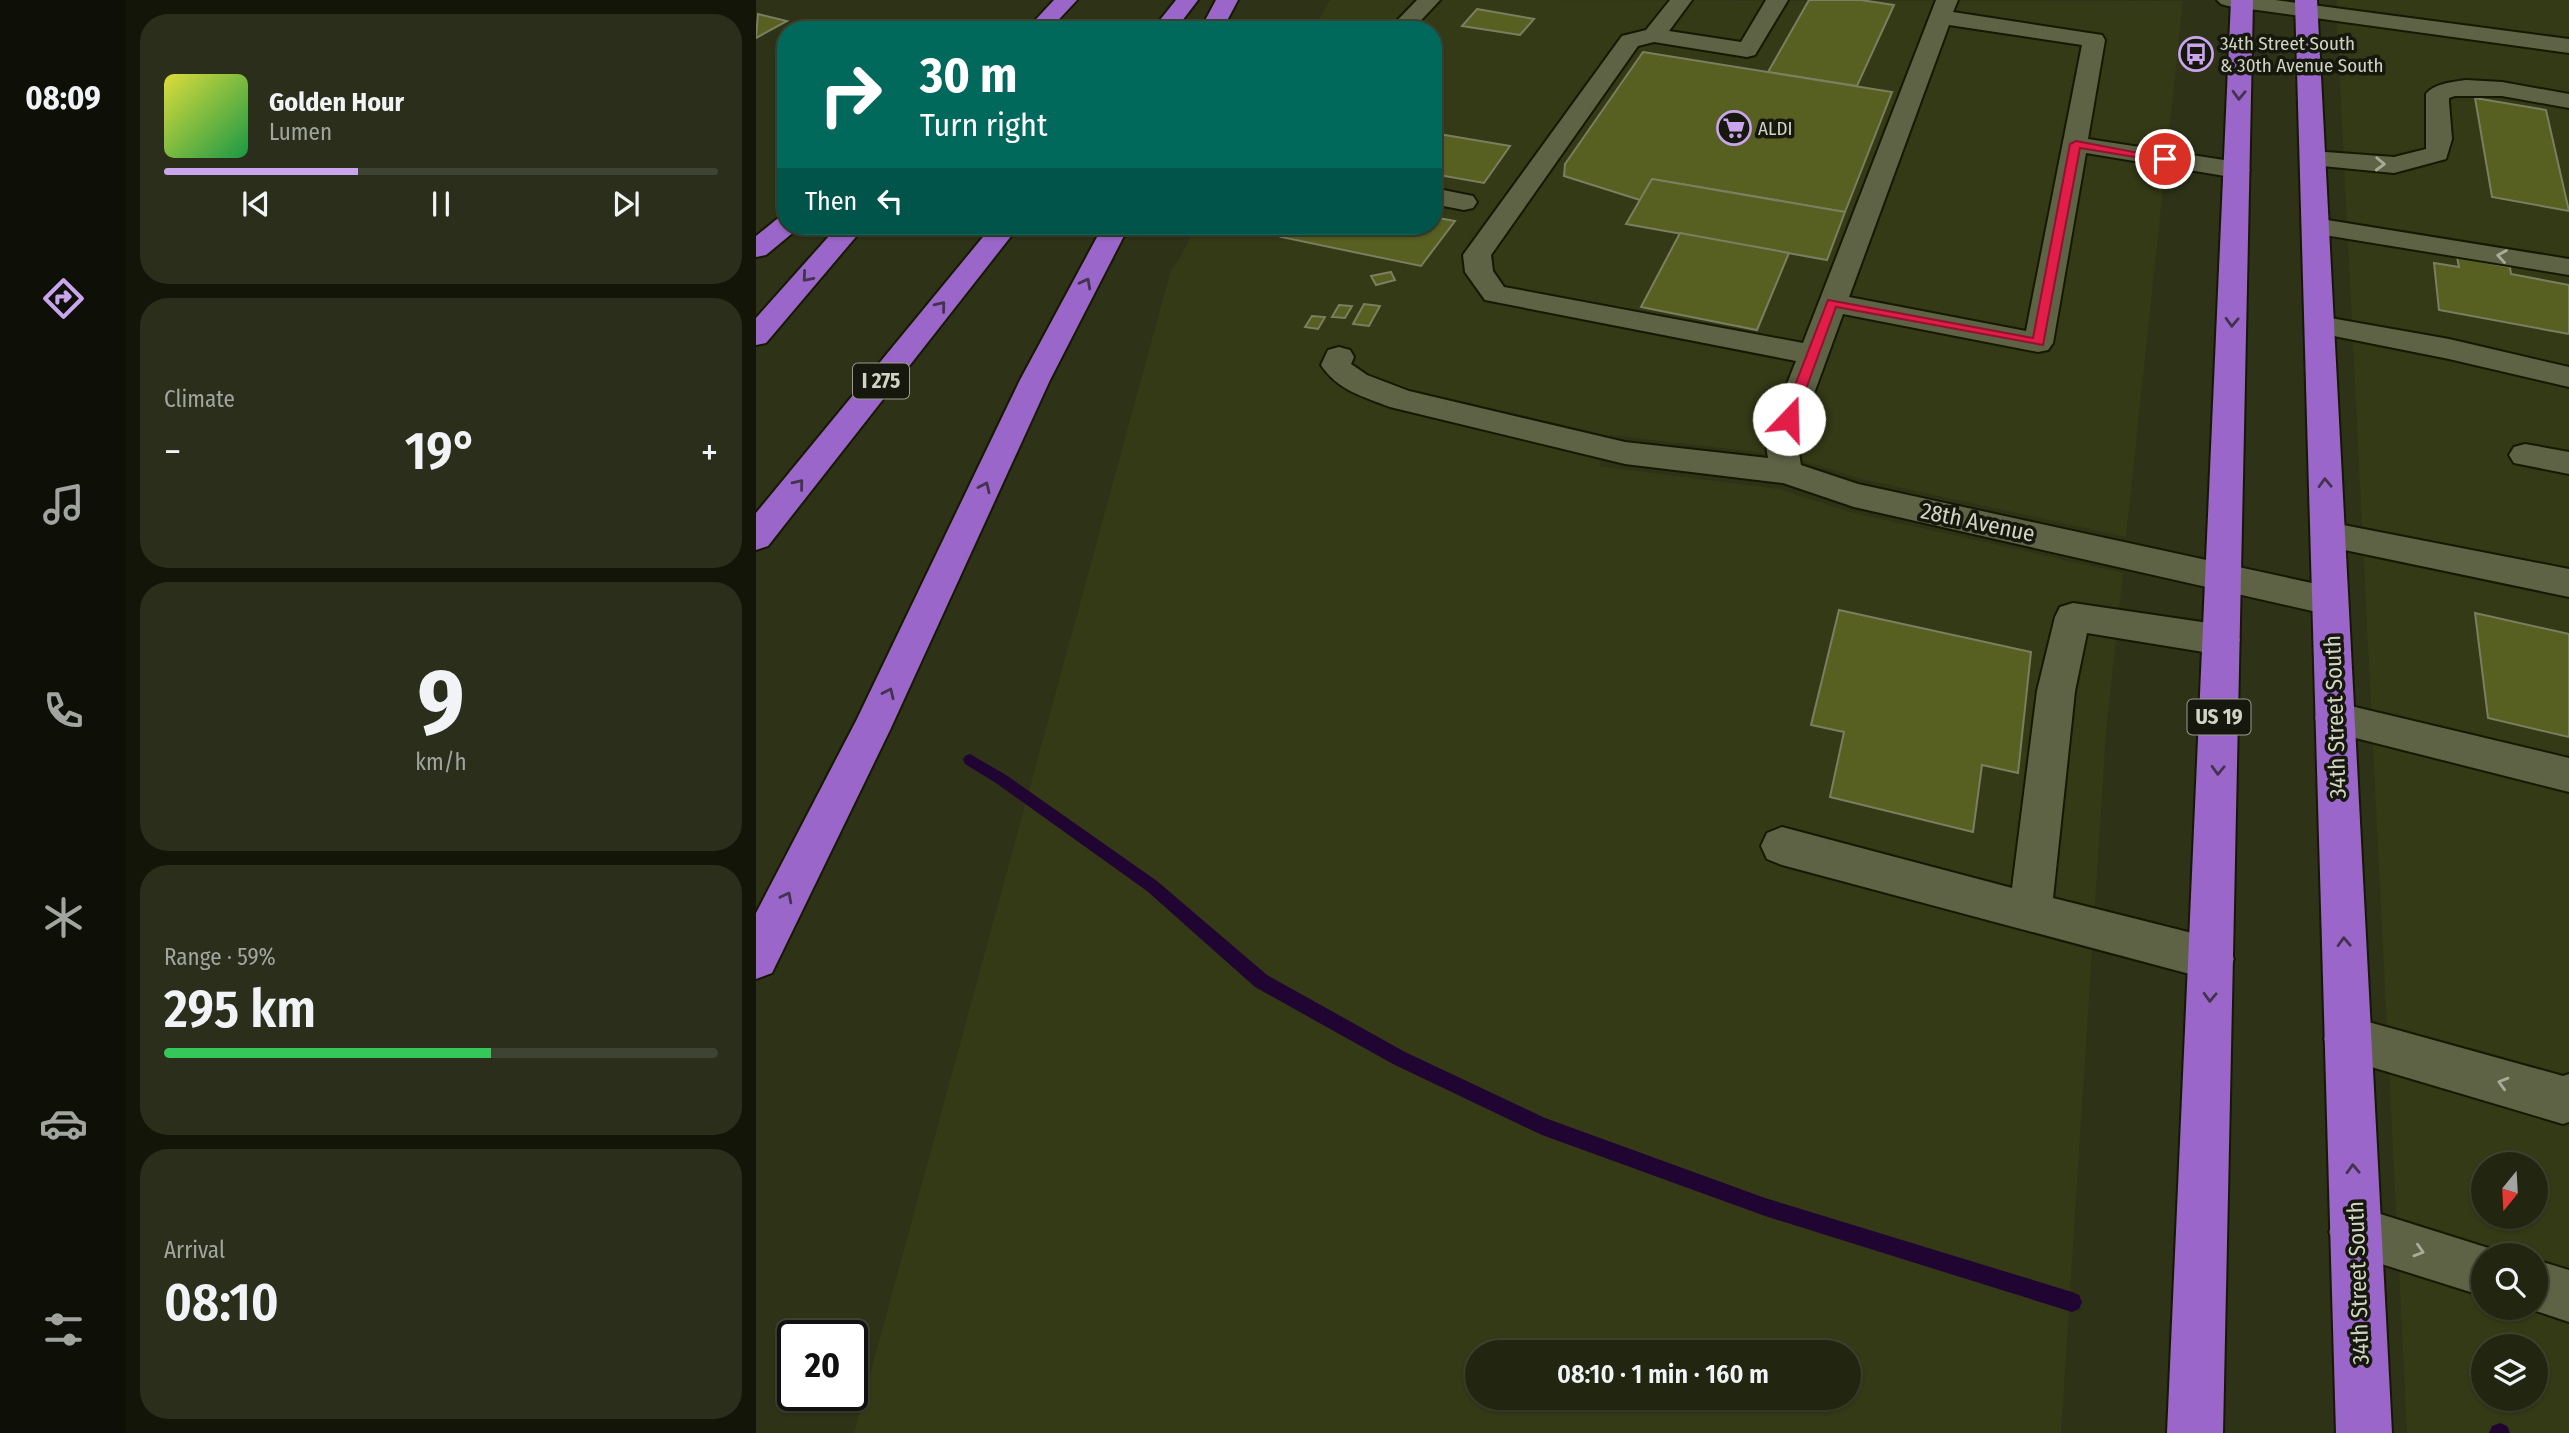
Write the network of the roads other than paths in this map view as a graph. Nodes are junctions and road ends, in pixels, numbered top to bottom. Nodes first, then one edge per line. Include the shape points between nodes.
1 (1066, 0) edge
2 (1187, 0) edge
3 (1227, 0) edge
4 (1429, 0) edge
5 (1681, 0) edge
6 (1777, 0) edge
7 (2237, 1) edge
8 (2306, 6) edge
9 (1944, 8) edge
10 (1044, 21) edge
11 (1170, 21) edge
12 (1216, 21) edge
13 (1408, 21) edge
14 (1654, 36) junction
15 (2569, 46) edge
16 (2569, 101) edge
17 (2076, 144) junction
18 (2312, 159) junction
19 (2237, 170) junction
20 (1442, 198) edge
21 (1464, 202) dead end
22 (2315, 226) junction
23 (777, 232) edge
24 (844, 235) edge
25 (999, 235) edge
26 (1111, 235) edge
27 (756, 249) edge
28 (2569, 267) edge
29 (1832, 303) junction
30 (2319, 325) junction
31 (756, 336) edge
32 (1813, 355) junction
33 (1339, 356) dead end
34 (2569, 377) edge
35 (2525, 455) dead end
36 (2569, 463) edge
37 (1786, 472) junction
38 (2328, 536) junction
39 (756, 537) edge
40 (2224, 577) junction
41 (2569, 583) edge
42 (2330, 601) junction
43 (2222, 640) junction
44 (2334, 718) junction
45 (2569, 775) edge
46 (1782, 846) dead end
47 (2029, 913) junction
48 (756, 958) edge
49 (2212, 959) junction
50 (2347, 1039) junction
51 (2569, 1098) edge
52 (2356, 1232) junction
53 (2471, 1266) edge
54 (2548, 1290) edge
55 (2569, 1296) edge
56 (2195, 1433) edge
57 (2364, 1433) edge

1 - 10 highway
2 - 11 highway
3 - 12 highway
4 - 13 street
5 - 14 street
6 - 14 street via 1747,50
7 - 8 street
7 -> 19 highway, US 19
8 - 15 street
8 - 18 highway, 34th Street South
9 - 17 street via 2094,40
9 - 29 street
14 - 32 street via 1630,41 1477,255 1479,272 1495,294
18 -> 16 street via 2394,165 2437,154 2441,145 2436,104 2438,94 2447,88 2472,87
17 - 19 street
17 - 29 street via 2039,343
18 - 22 highway, 34th Street South
19 -> 40 highway, US 19
20 - 21 street
28 -> 22 street
22 - 30 highway, 34th Street South
23 - 27 highway
24 -> 31 highway
39 -> 25 highway, I 275
48 -> 26 highway via 871,730 1035,380
29 - 32 street
30 - 34 street
38 -> 30 highway, 34th Street South
32 - 37 street via 1781,440
33 - 37 street, 28th Avenue via 1336,365 1341,372 1401,400 1625,453
35 - 36 street
37 - 40 street, 28th Avenue via 1854,495
38 - 41 street
38 - 42 highway, 34th Street South
40 - 42 street, 28th Avenue
40 - 43 highway, US 19
42 - 44 highway, 34th Street South
43 - 47 street via 2073,617 2056,691
43 -> 49 highway, US 19
44 - 45 street
50 -> 44 highway, 34th Street South
46 - 47 street
47 - 49 street
49 -> 56 highway, US 19
51 -> 50 street
52 -> 50 highway, 34th Street South
52 -> 53 street
52 - 57 highway, 34th Street South
54 - 55 street

